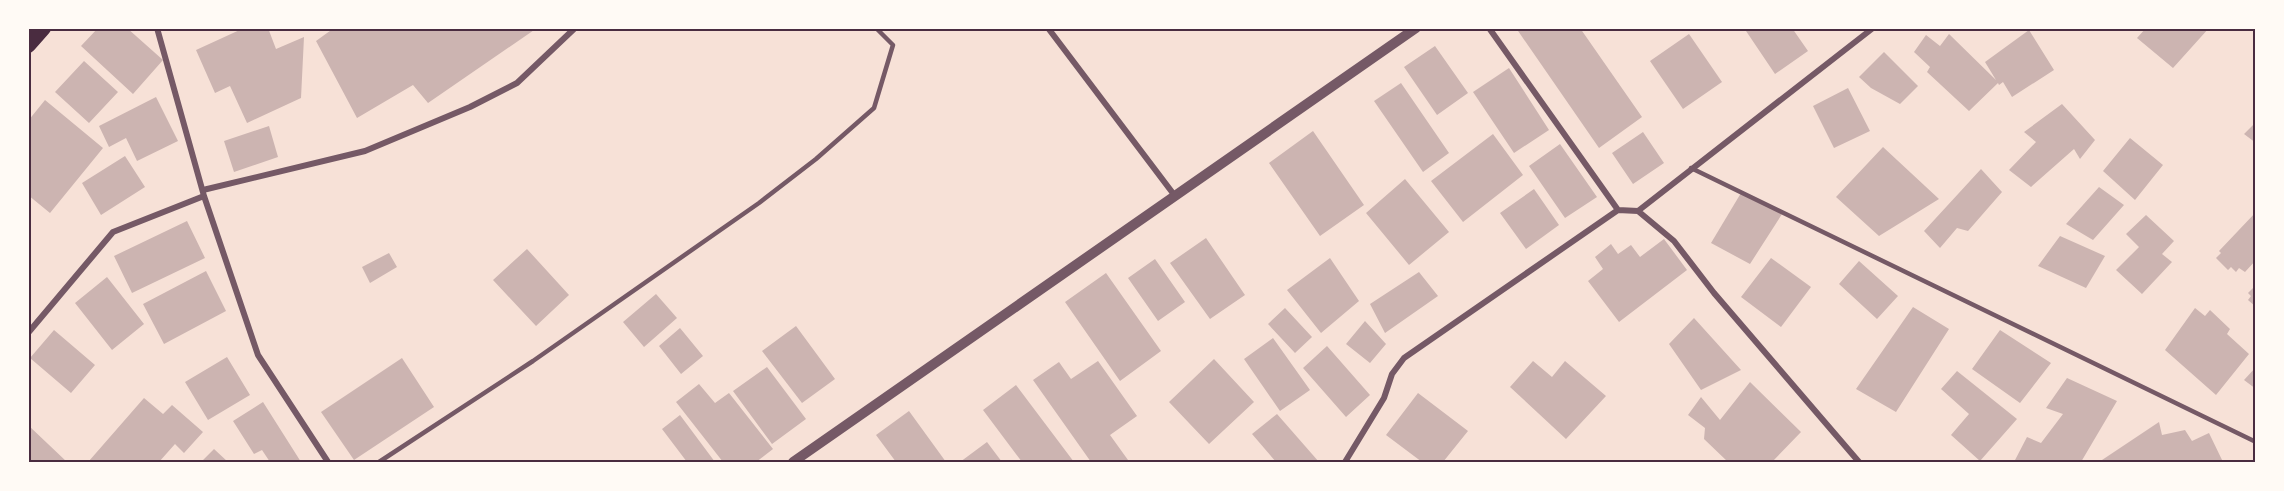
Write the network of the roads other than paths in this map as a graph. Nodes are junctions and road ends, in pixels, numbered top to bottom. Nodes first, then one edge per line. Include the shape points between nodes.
1 (43, 28) edge
2 (157, 28) edge
3 (575, 28) edge
4 (876, 28) edge
5 (1048, 28) edge
6 (1416, 28) edge
7 (1490, 28) edge
8 (1873, 28) edge
9 (28, 45) edge
10 (1691, 168) junction
11 (203, 193) junction
12 (1175, 196) junction
13 (1618, 210) junction
14 (1638, 211) junction
15 (28, 333) edge
16 (2256, 442) edge
17 (328, 462) edge
18 (379, 462) edge
19 (793, 462) edge
20 (1344, 462) edge
21 (1859, 462) edge

1 - 9 highway
2 - 11 street
3 - 11 street via 517,83 470,107 365,152
4 - 18 lane via 893,45 874,108 816,159 533,361
5 - 12 street
6 - 12 street
7 - 13 street
8 - 10 street
10 - 14 street
10 - 16 lane
11 - 15 street via 112,232
11 - 17 street via 258,355
12 - 19 street
13 - 14 street
13 - 20 street via 1404,358
14 - 21 street via 1674,241

